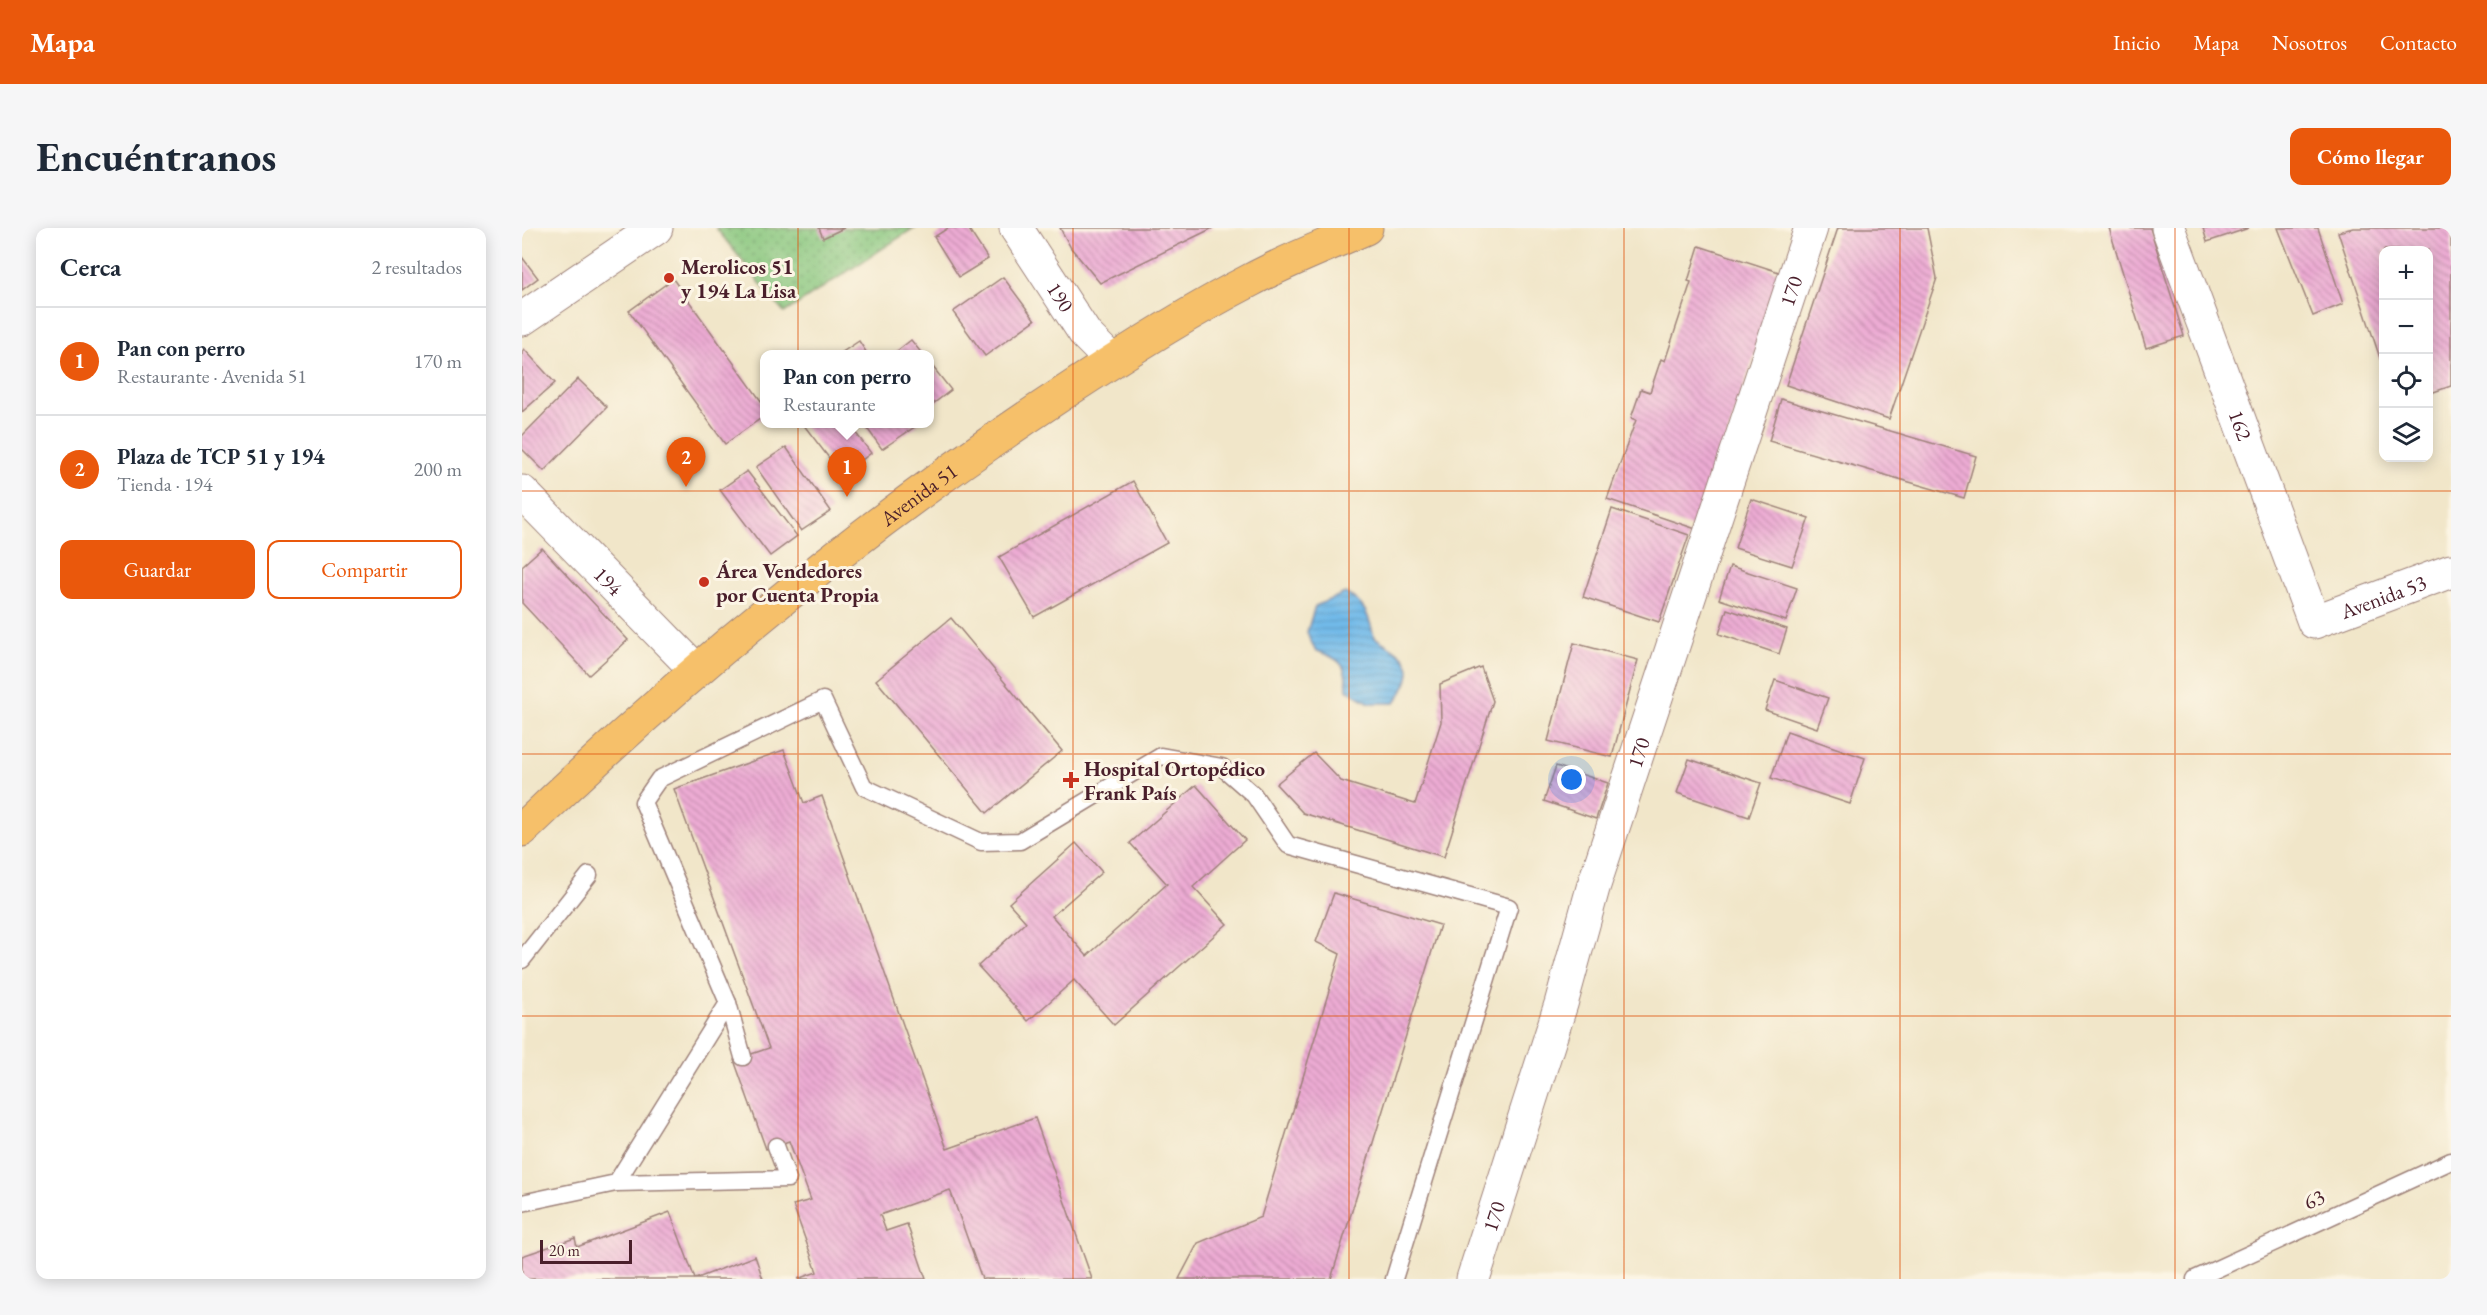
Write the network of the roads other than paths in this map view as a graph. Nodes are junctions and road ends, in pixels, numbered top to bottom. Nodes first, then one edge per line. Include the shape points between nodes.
1 (656, 228) edge
2 (1016, 228) edge
3 (1366, 228) edge
4 (1811, 228) edge
5 (2168, 228) edge
6 (522, 319) edge
7 (1112, 361) junction
8 (522, 492) edge
9 (2451, 571) edge
10 (2314, 622) joint
11 (696, 670) junction
12 (522, 830) edge
13 (588, 875) dead end
14 (522, 960) edge
15 (728, 1004) junction
16 (743, 1058) dead end
17 (776, 1146) dead end
18 (2451, 1161) edge
19 (616, 1183) junction
20 (522, 1203) edge
21 (1394, 1279) edge
22 (1473, 1279) edge
23 (2195, 1279) edge

1 - 6 street
2 - 7 street, 190 via 1086,335
3 - 7 main road, Avenida 51 via 1251,280
4 - 22 street, 170 via 1593,888 1561,1004
5 - 10 street, 162
7 - 11 main road, Avenida 51 via 973,452 884,517
8 - 11 street, 194
9 - 10 street, Avenida 53
11 - 12 main road, Avenida 51
13 - 14 lane
15 - 16 lane
15 - 19 lane
15 - 21 lane via 643,802 659,779 802,710 823,700 864,788 981,842 1020,841 1161,756 1222,766 1254,795 1288,844 1509,907
17 - 19 lane via 788,1179
18 - 23 lane, 63
19 - 20 lane

